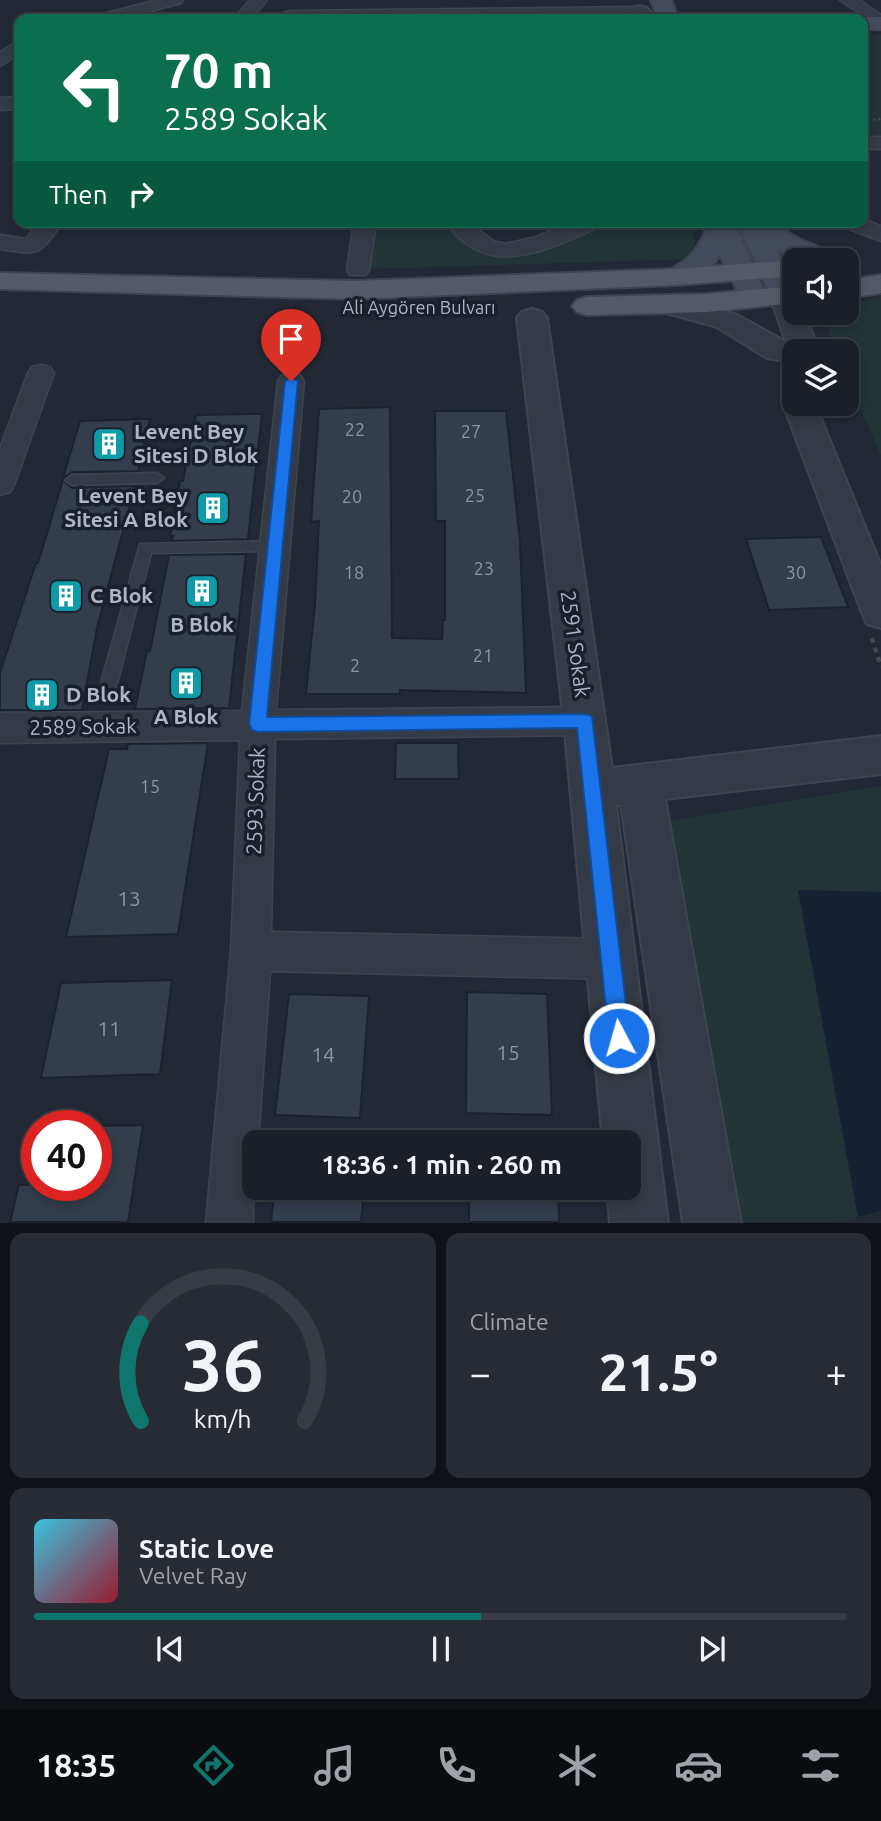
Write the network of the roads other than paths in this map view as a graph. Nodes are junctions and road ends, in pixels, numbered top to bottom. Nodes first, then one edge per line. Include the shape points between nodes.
1 (111, 0) edge
2 (259, 0) edge
3 (848, 0) edge
4 (162, 2) edge
5 (474, 6) edge
6 (642, 13) edge
7 (106, 14) edge
8 (122, 14) edge
9 (246, 14) edge
10 (435, 14) edge
11 (881, 22) edge
12 (14, 50) edge
13 (0, 61) edge
14 (46, 228) edge
15 (364, 228) edge
16 (462, 228) edge
17 (575, 228) edge
18 (720, 228) edge
19 (724, 228) edge
20 (755, 228) edge
21 (760, 228) edge
22 (0, 242) edge
23 (794, 248) edge
24 (881, 262) edge
25 (859, 263) edge
26 (358, 270) dead end
27 (782, 276) edge
28 (676, 277) junction
29 (0, 281) edge
30 (782, 283) edge
31 (881, 284) edge
32 (747, 286) junction
33 (859, 287) edge
34 (0, 303) edge
35 (666, 304) junction
36 (532, 318) dead end
37 (782, 351) edge
38 (782, 363) edge
39 (41, 373) dead end
40 (291, 381) dead end
41 (809, 416) edge
42 (828, 416) edge
43 (158, 478) dead end
44 (72, 480) dead end
45 (0, 485) edge
46 (275, 546) junction
47 (881, 558) edge
48 (881, 613) edge
49 (108, 687) dead end
50 (585, 721) junction
51 (258, 724) junction
52 (0, 728) edge
53 (881, 755) edge
54 (616, 785) junction
55 (251, 951) junction
56 (611, 959) junction
57 (229, 1223) edge
58 (639, 1223) edge
59 (712, 1223) edge

1 - 7 street via 117,6
2 - 9 street
3 - 11 street
4 - 8 street
5 - 6 street
5 - 10 street
12 - 13 street
14 - 22 street via 32,247
15 - 26 street
16 - 17 street via 495,250 513,252
18 - 28 main road via 696,268
19 - 32 main road
20 - 27 main road
21 - 23 main road
24 - 25 main road
28 - 29 main road, Ali Aygören Bulvarı via 355,290
28 - 32 main road, Ali Aygören Bulvarı
30 - 32 main road
31 - 33 main road
32 - 35 main road, Ali Aygören Bulvarı
32 - 37 street
34 - 35 main road, Ali Aygören Bulvarı via 221,308
35 - 38 street via 727,321
36 - 50 street, 2591 Sokak
39 - 45 street
40 - 46 street, 2593 Sokak
41 - 48 street
42 - 47 street
43 - 44 lane
46 - 49 lane via 145,548
46 - 51 street, 2593 Sokak
50 - 51 street, 2589 Sokak
50 - 54 street, 2591 Sokak
51 - 52 street, 2589 Sokak
51 - 55 street, 2593 Sokak
53 - 54 street
54 - 56 street, 2591 Sokak
54 - 59 street, 2591 Sokak
55 - 56 street
55 - 57 street, 2593 Sokak
56 - 58 street, 2591 Sokak

